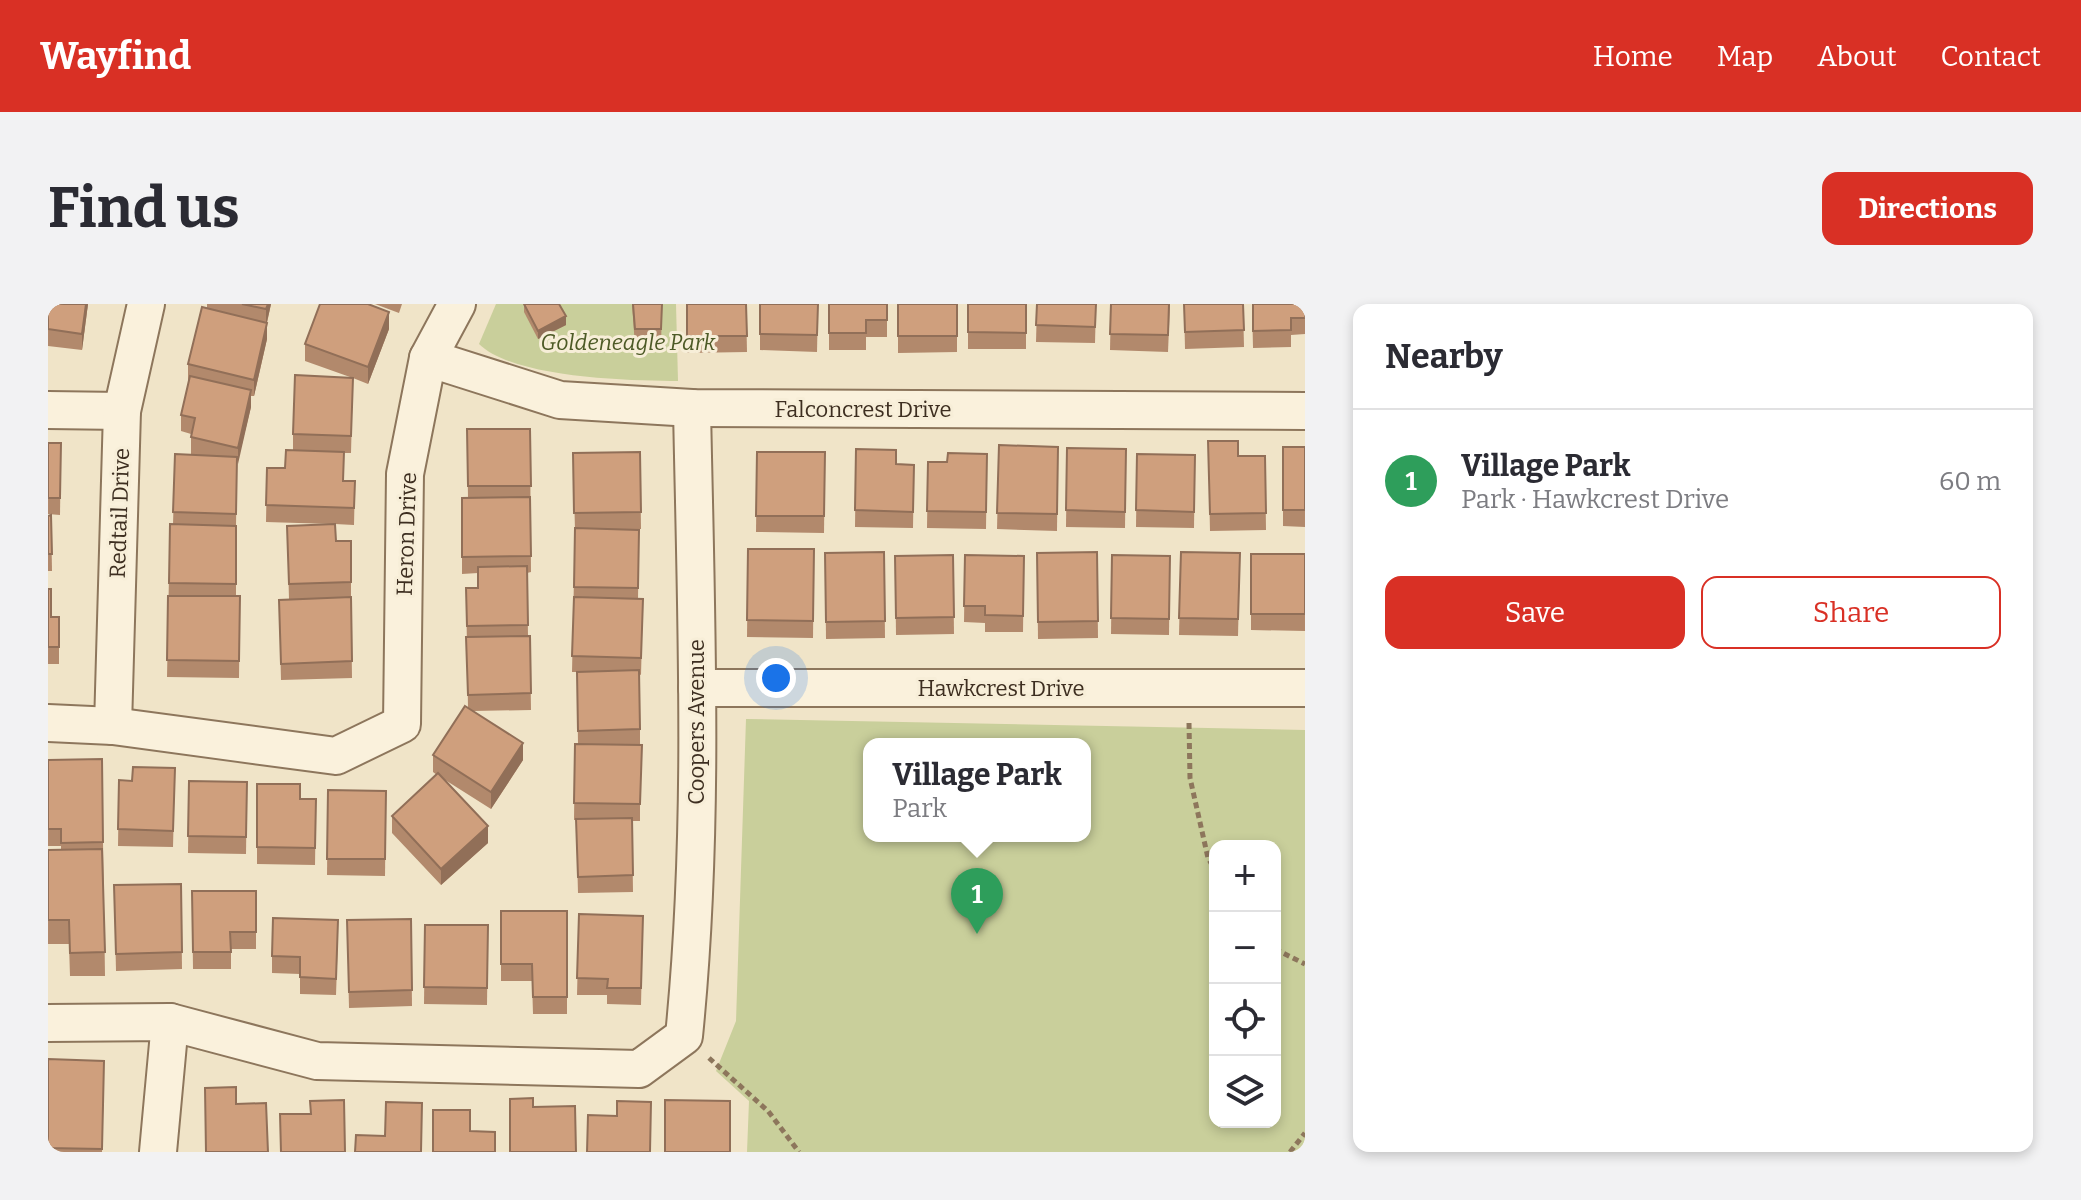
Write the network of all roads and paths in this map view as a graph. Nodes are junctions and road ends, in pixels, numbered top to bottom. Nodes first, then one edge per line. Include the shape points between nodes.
1 (146, 304) edge
2 (457, 304) edge
3 (428, 358) junction
4 (692, 408) junction
5 (48, 410) edge
6 (122, 411) junction
7 (1305, 411) edge
8 (697, 688) junction
9 (1305, 688) edge
10 (1188, 689) junction
11 (48, 723) edge
12 (113, 726) junction
13 (1209, 860) edge
14 (1281, 952) edge
15 (1305, 964) edge
16 (170, 1022) junction
17 (48, 1023) edge
18 (684, 1036) junction
19 (1305, 1133) edge
20 (158, 1152) edge
21 (799, 1152) edge
22 (1290, 1152) edge

1 - 6 street, Redtail Drive
2 - 3 street, Heron Drive
3 - 4 street, Falconcrest Drive via 560,400
3 - 12 street, Heron Drive via 405,474 402,724 336,756
4 - 7 street, Falconcrest Drive
4 - 8 street, Coopers Avenue
5 - 6 street
6 - 12 street, Redtail Drive
8 - 10 street, Hawkcrest Drive
8 - 18 street, Coopers Avenue via 696,922
9 - 10 street, Hawkcrest Drive
10 - 13 path via 1190,778
11 - 12 street
14 - 15 path
16 - 17 street
16 - 18 street via 317,1061 639,1069
16 - 20 street
18 - 21 path via 768,1111
19 - 22 path

